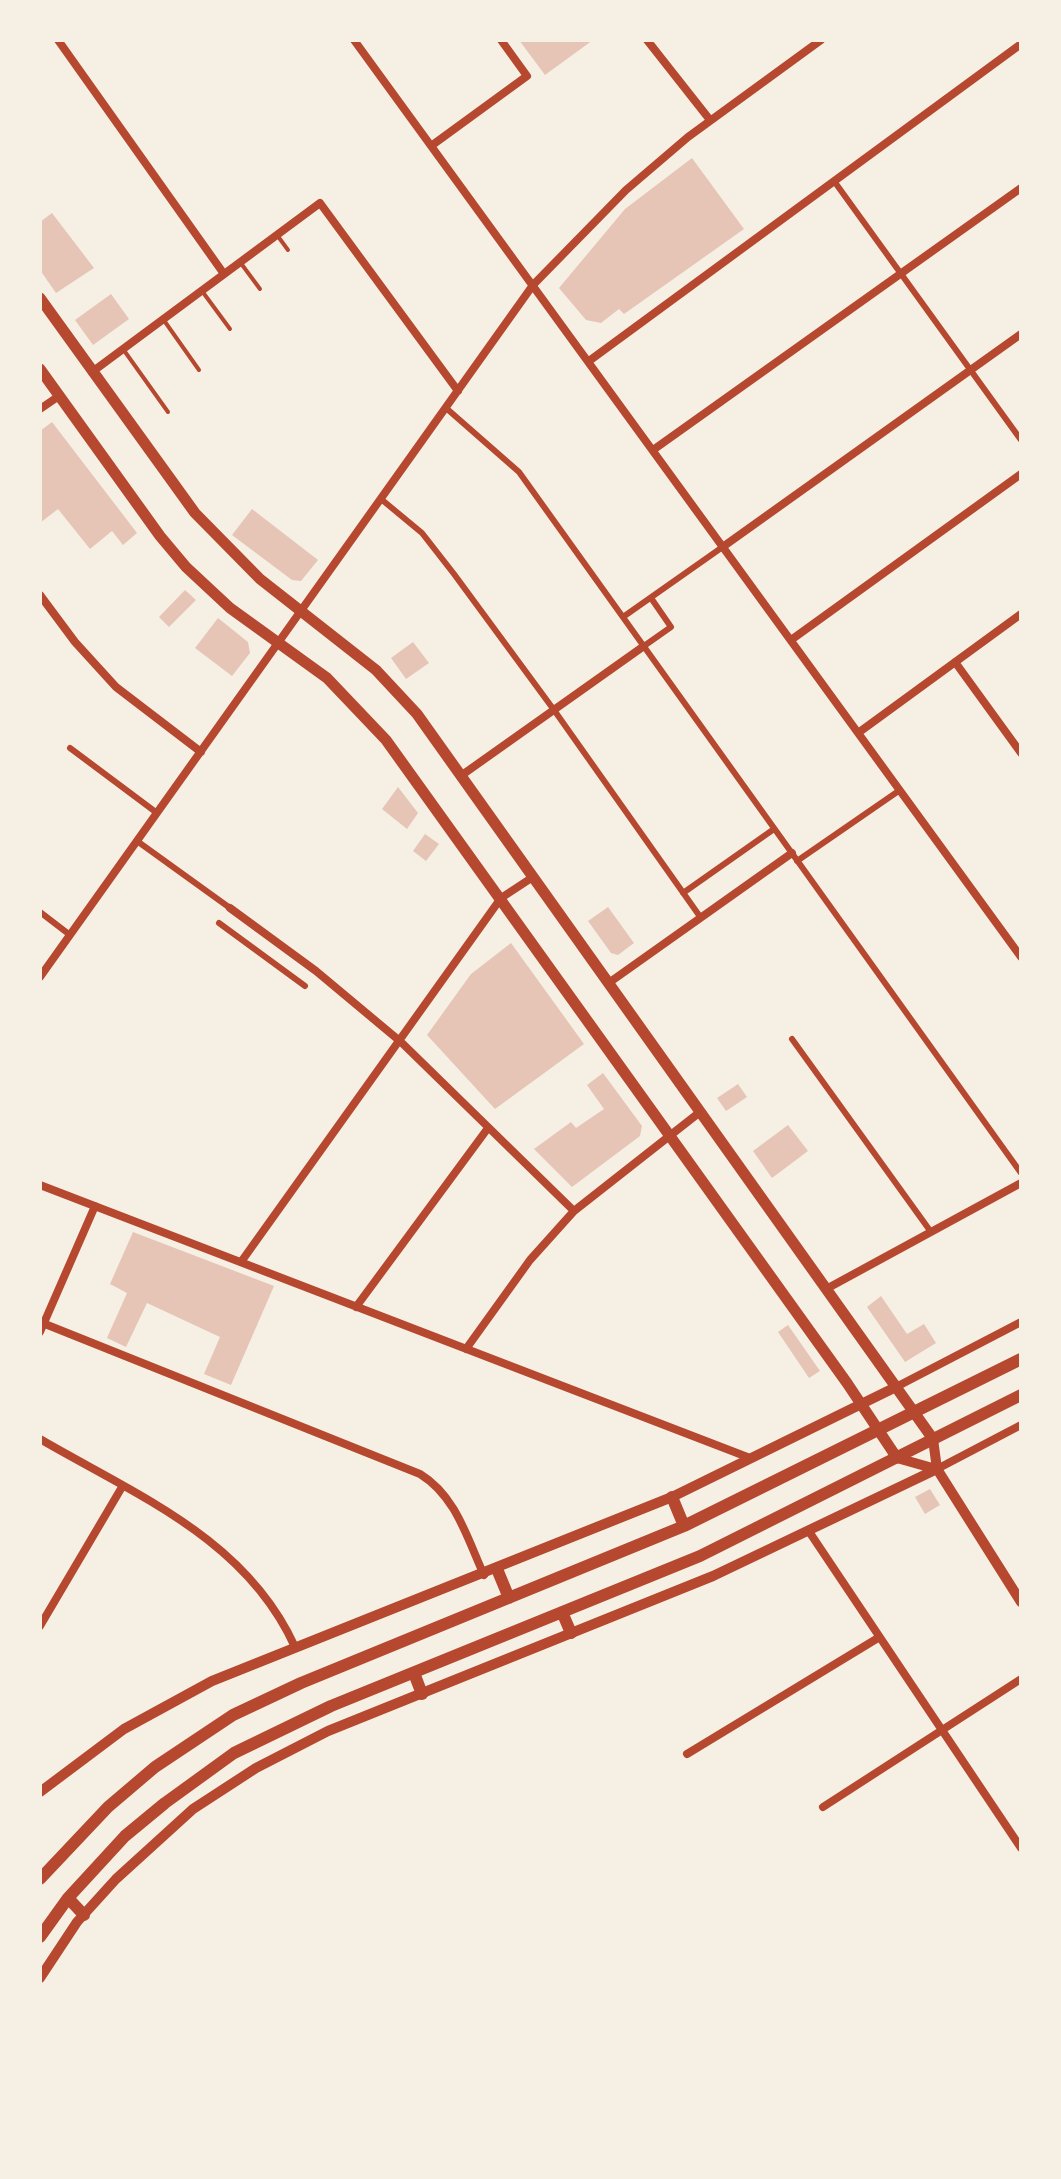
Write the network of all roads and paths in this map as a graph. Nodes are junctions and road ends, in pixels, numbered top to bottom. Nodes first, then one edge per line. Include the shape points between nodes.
1 (58, 40) edge
2 (354, 40) edge
3 (501, 40) edge
4 (648, 40) edge
5 (800, 40) edge
6 (821, 40) edge
7 (1021, 44) edge
8 (807, 50) junction
9 (710, 120) junction
10 (431, 146) junction
11 (834, 181) junction
12 (1021, 188) edge
13 (277, 235) junction
14 (288, 250) dead end
15 (240, 262) junction
16 (901, 273) junction
17 (224, 274) junction
18 (533, 285) junction
19 (260, 289) dead end
20 (202, 291) junction
21 (40, 298) edge
22 (163, 320) junction
23 (230, 329) dead end
24 (1021, 334) edge
25 (123, 349) junction
26 (588, 361) junction
27 (40, 370) edge
28 (200, 370) dead end
29 (970, 370) junction
30 (92, 372) junction
31 (458, 390) junction
32 (59, 396) junction
33 (446, 408) junction
34 (40, 409) edge
35 (168, 412) dead end
36 (1021, 440) edge
37 (653, 450) junction
38 (1021, 474) edge
39 (381, 499) junction
40 (724, 546) junction
41 (40, 595) edge
42 (651, 598) junction
43 (302, 610) junction
44 (1021, 614) edge
45 (623, 618) junction
46 (791, 640) junction
47 (278, 643) junction
48 (644, 646) junction
49 (955, 662) junction
50 (554, 710) junction
51 (858, 733) junction
52 (70, 748) dead end
53 (201, 752) junction
54 (1021, 753) edge
55 (462, 775) junction
56 (900, 790) junction
57 (157, 813) junction
58 (774, 829) junction
59 (137, 841) junction
60 (795, 857) junction
61 (534, 876) junction
62 (683, 892) junction
63 (501, 898) junction
64 (230, 908) joint
65 (40, 912) edge
66 (701, 918) junction
67 (220, 924) dead end
68 (70, 935) junction
69 (1021, 957) edge
70 (40, 977) edge
71 (610, 982) junction
72 (306, 986) dead end
73 (792, 1040) dead end
74 (401, 1042) junction
75 (702, 1110) junction
76 (488, 1128) junction
77 (670, 1135) junction
78 (1021, 1173) edge
79 (1021, 1183) edge
80 (40, 1185) edge
81 (95, 1206) junction
82 (574, 1211) junction
83 (931, 1232) junction
84 (241, 1262) junction
85 (828, 1288) junction
86 (356, 1307) junction
87 (1021, 1322) edge
88 (43, 1328) edge
89 (466, 1349) junction
90 (1021, 1359) edge
91 (898, 1386) junction
92 (1021, 1395) edge
93 (862, 1404) junction
94 (916, 1413) junction
95 (1021, 1426) edge
96 (880, 1430) junction
97 (40, 1439) edge
98 (933, 1439) junction
99 (752, 1458) junction
100 (897, 1458) junction
101 (936, 1469) junction
102 (122, 1486) junction
103 (672, 1497) junction
104 (684, 1526) junction
105 (808, 1530) junction
106 (490, 1572) junction
107 (509, 1598) junction
108 (1020, 1600) edge
109 (562, 1612) junction
110 (40, 1626) edge
111 (571, 1634) junction
112 (878, 1638) junction
113 (294, 1647) junction
114 (414, 1673) junction
115 (1021, 1679) edge
116 (422, 1694) junction
117 (940, 1730) junction
118 (687, 1754) dead end
119 (40, 1792) edge
120 (823, 1806) dead end
121 (1020, 1845) edge
122 (40, 1879) edge
123 (68, 1898) junction
124 (84, 1916) junction
125 (40, 1937) edge
126 (40, 1978) edge

1 - 17 street
2 - 10 street
3 - 10 street via 527,76
4 - 9 street
5 - 8 street
6 - 8 street
7 - 11 street
8 - 9 street
9 - 18 street via 626,190
10 - 18 street
11 - 16 street
11 - 26 street
12 - 16 street
13 - 14 lane
13 - 15 street
13 - 31 street via 320,204
15 - 17 street
15 - 19 lane
16 - 29 street
16 - 37 street
17 - 20 street
18 - 26 street
18 - 31 street
20 - 22 street
20 - 23 lane
21 - 30 main road
22 - 25 street
22 - 28 lane
24 - 29 street
25 - 30 street
25 - 35 lane
26 - 37 street
27 - 32 main road
29 - 36 street
29 - 40 street
30 - 43 main road via 195,514
31 - 33 street
32 - 34 street
32 - 47 main road via 186,566
33 - 39 street
33 - 45 street via 519,472
37 - 40 street
38 - 46 street
39 - 43 street
39 - 50 street via 422,533
40 - 42 street
40 - 46 street
41 - 53 street via 116,687
42 - 45 street
42 - 48 street via 671,627
43 - 47 street
43 - 55 main road via 376,670
44 - 49 street
45 - 48 street
46 - 51 street
47 - 53 street
47 - 63 main road via 368,718
48 - 50 street
48 - 58 street
49 - 51 street
49 - 54 street
50 - 55 street
50 - 62 street
51 - 56 street
52 - 57 street
53 - 57 street
55 - 61 main road
56 - 60 street
56 - 69 street
57 - 59 street
58 - 60 street
58 - 62 street
59 - 64 street
59 - 68 street
60 - 66 street
60 - 78 street
61 - 63 street
61 - 71 main road
62 - 66 street
63 - 74 street
63 - 77 main road
64 - 74 street
65 - 68 street
66 - 71 street
67 - 72 street
68 - 70 street
71 - 75 main road
73 - 83 street
74 - 76 street
74 - 84 street
75 - 77 street
75 - 85 main road
76 - 82 street
76 - 86 street
77 - 82 street
77 - 93 main road
79 - 83 street
80 - 81 street
81 - 84 street
81 - 88 street
82 - 89 street
83 - 85 street
84 - 86 street
85 - 91 main road
86 - 89 street
87 - 91 street
88 - 106 street via 420,1474 439,1486
89 - 99 street
90 - 94 highway
91 - 93 street
91 - 94 main road
92 - 98 highway
93 - 96 main road
93 - 99 street
94 - 96 highway
94 - 98 main road
95 - 101 street
96 - 100 main road
96 - 104 highway
97 - 102 street
98 - 100 highway
98 - 101 street
99 - 103 street
100 - 101 street
100 - 109 highway via 700,1556
101 - 105 street
101 - 108 street
102 - 110 street
102 - 113 street via 212,1540 241,1566 281,1616
103 - 104 highway
103 - 106 street
104 - 107 highway
105 - 111 street
105 - 112 street
106 - 107 highway
106 - 113 street
107 - 122 highway via 233,1715 108,1807
109 - 111 highway
109 - 114 highway
111 - 116 street
112 - 117 street
112 - 118 street
113 - 119 street via 212,1681 124,1729
114 - 116 highway
114 - 123 highway via 234,1753 125,1836
115 - 117 street
116 - 124 street via 294,1747 222,1790 146,1850
117 - 120 street
117 - 121 street
123 - 124 highway
123 - 125 highway
124 - 126 street

